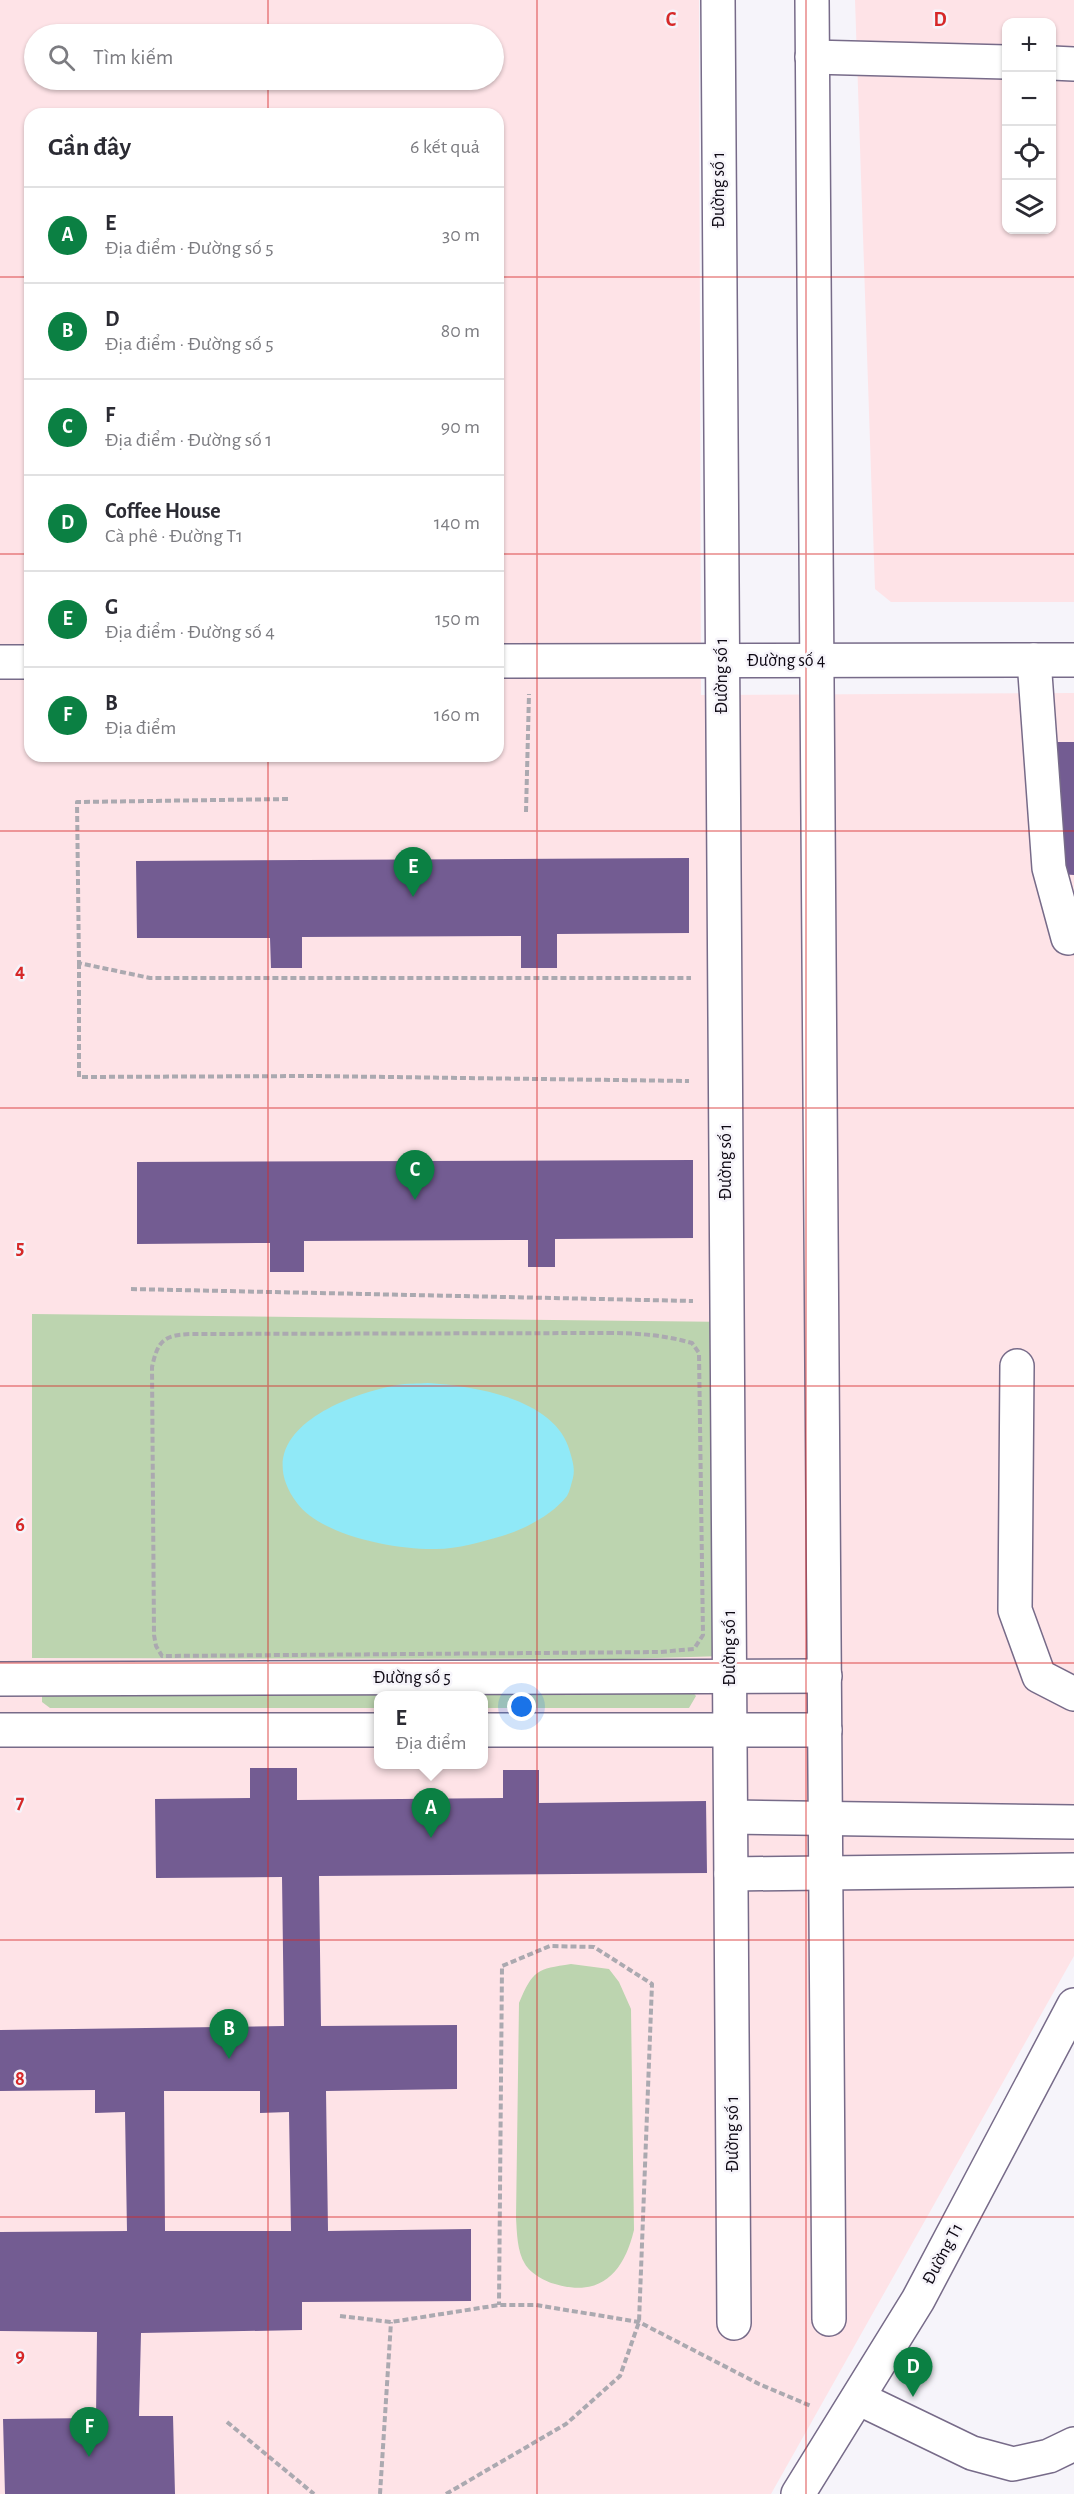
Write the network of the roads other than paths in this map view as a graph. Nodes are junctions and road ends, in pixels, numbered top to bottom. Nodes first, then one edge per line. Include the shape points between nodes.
1 (718, 0) edge
2 (812, 0) edge
3 (812, 57) junction
4 (1002, 62) edge
5 (1056, 63) edge
6 (1074, 64) edge
7 (1034, 660) junction
8 (1074, 660) edge
9 (504, 661) edge
10 (722, 661) junction
11 (817, 661) junction
12 (0, 662) edge
13 (24, 662) edge
14 (1068, 938) dead end
15 (1017, 1366) dead end
16 (825, 1676) junction
17 (730, 1677) junction
18 (0, 1679) edge
19 (1073, 1692) edge
20 (0, 1730) edge
21 (374, 1730) edge
22 (488, 1730) edge
23 (730, 1730) junction
24 (825, 1730) junction
25 (731, 1817) junction
26 (826, 1819) junction
27 (1074, 1821) edge
28 (1074, 1870) edge
29 (826, 1873) junction
30 (731, 1874) junction
31 (1074, 2005) edge
32 (830, 2319) dead end
33 (734, 2323) dead end
34 (851, 2409) junction
35 (1074, 2444) edge
36 (798, 2494) edge

1 - 10 street, Đường số 1
2 - 3 street
3 - 4 street
3 - 11 street
5 - 6 street
7 - 8 street, Đường số 4
7 - 11 street, Đường số 4
7 - 14 street via 1049,868
9 - 10 street, Đường số 4
10 - 11 street, Đường số 4
10 - 17 street, Đường số 1
11 - 16 street
12 - 13 street
15 - 19 street via 1015,1610 1039,1676
16 - 17 street, Đường số 5
16 - 24 street
17 - 18 street, Đường số 5
17 - 23 street, Đường số 1
20 - 21 street
22 - 23 street
23 - 24 street
23 - 25 street, Đường số 1
24 - 26 street
25 - 26 street
25 - 30 street, Đường số 1
26 - 27 street
26 - 29 street
28 - 29 street
29 - 30 street
29 - 32 street
30 - 33 street, Đường số 1
31 - 34 street, Đường T1 via 918,2300
34 - 35 street via 1013,2464 1049,2456
34 - 36 street, Đường T1

